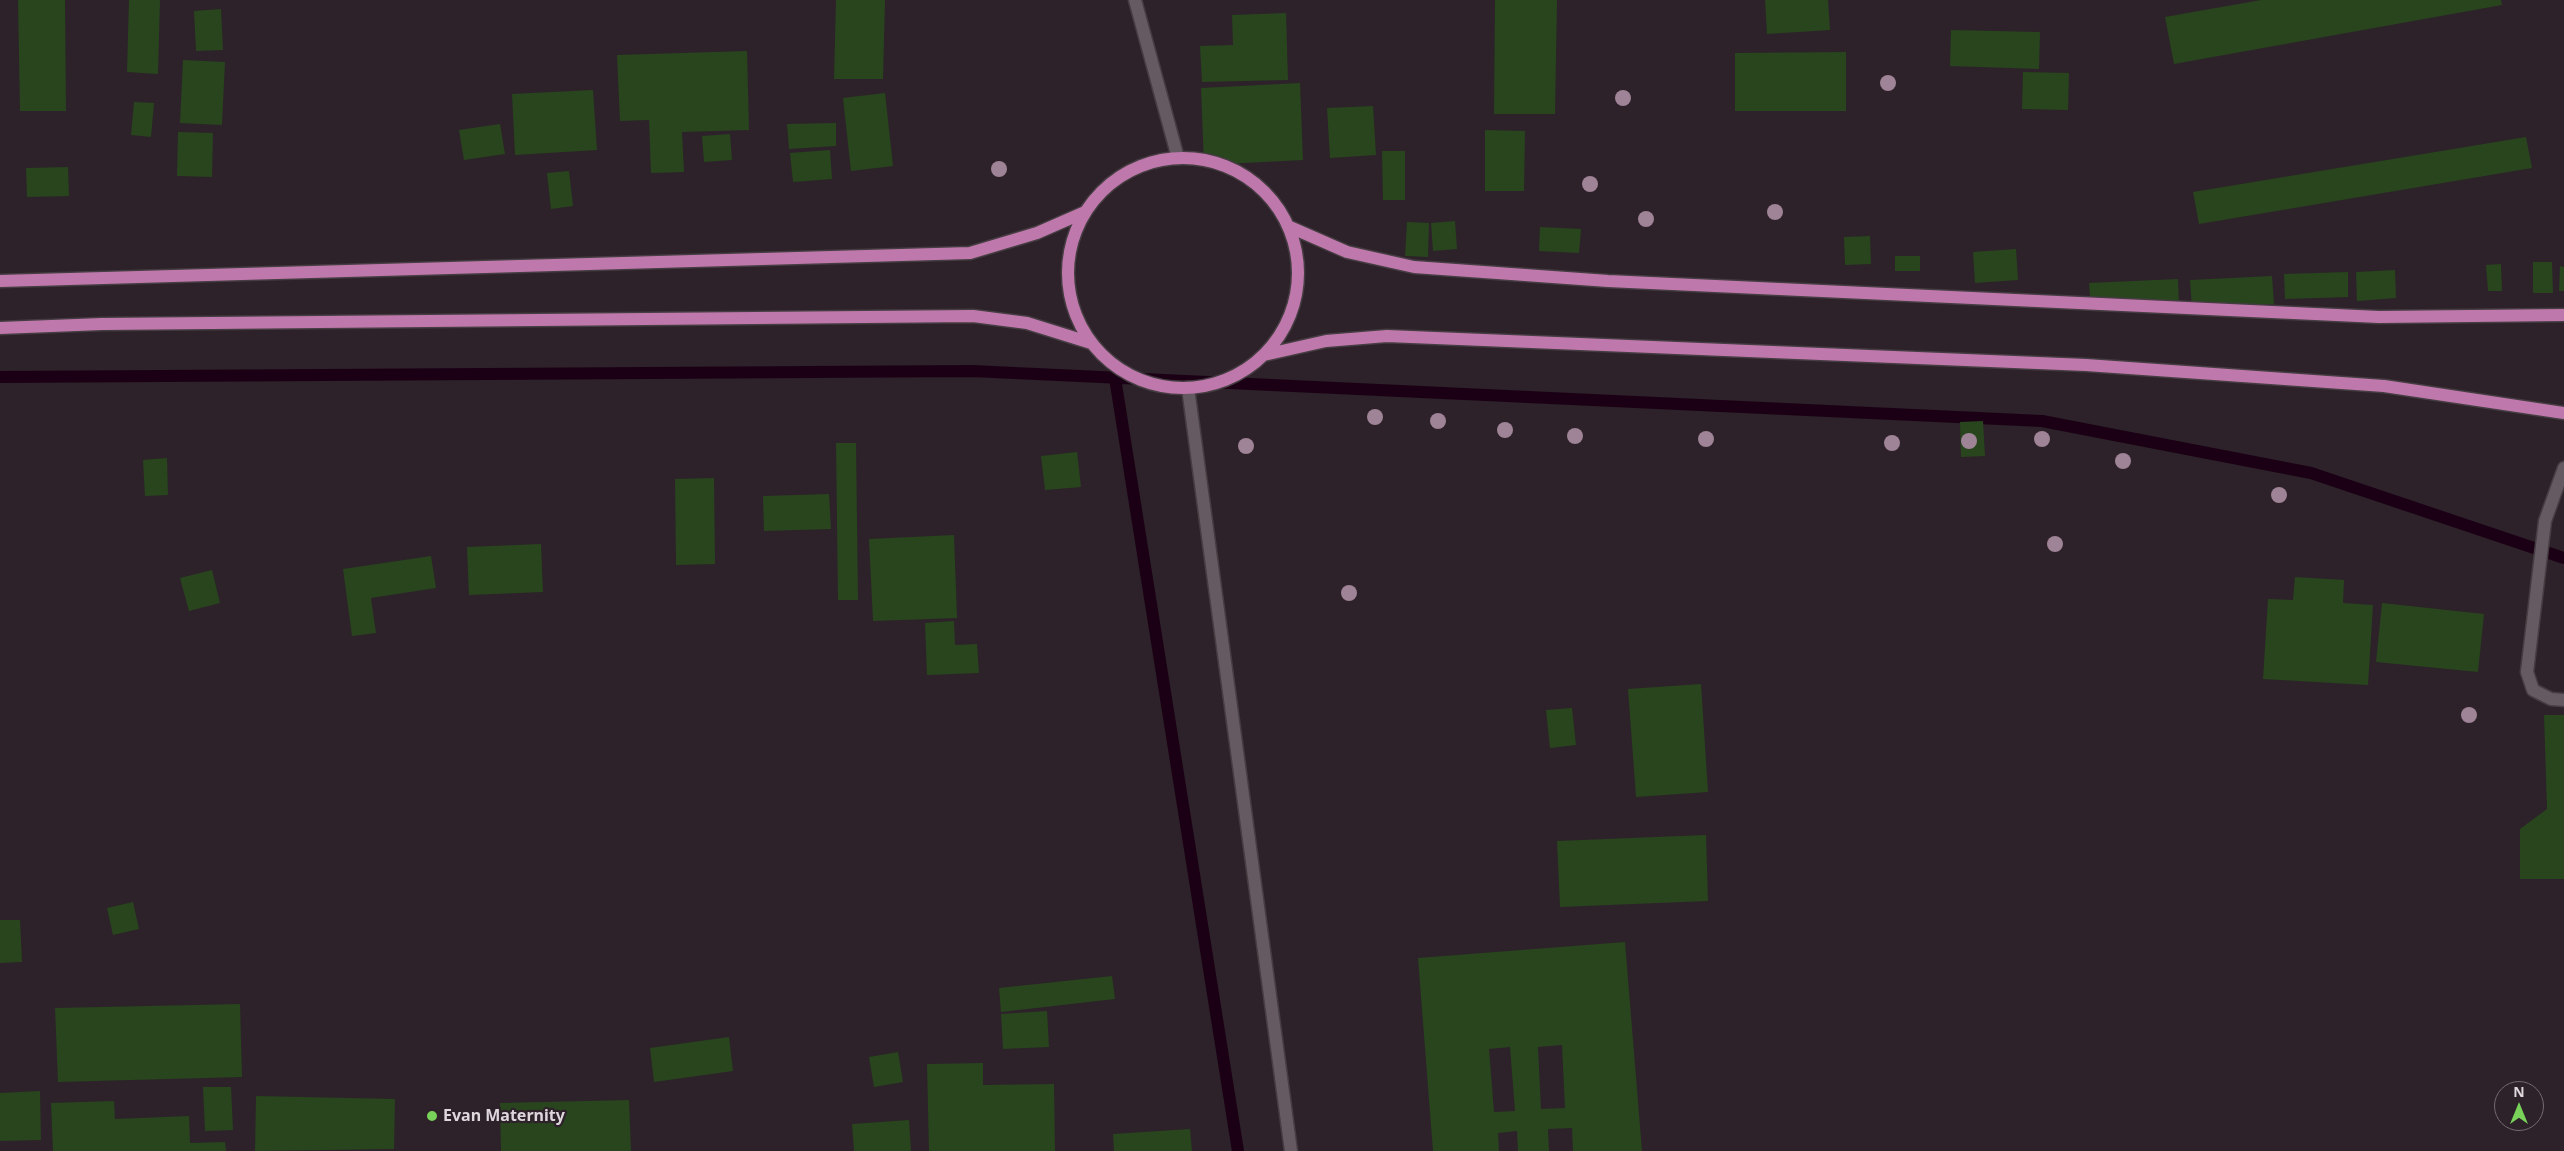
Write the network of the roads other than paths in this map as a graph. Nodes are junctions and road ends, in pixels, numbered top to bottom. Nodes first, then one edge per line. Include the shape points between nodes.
1 (1136, 0) edge
2 (1178, 158) junction
3 (1085, 212) junction
4 (1290, 227) junction
5 (0, 281) edge
6 (2564, 315) edge
7 (0, 328) edge
8 (1091, 343) junction
9 (1264, 355) junction
10 (1188, 388) junction
11 (2564, 413) edge
12 (2564, 468) edge
13 (2564, 700) edge
14 (1291, 1151) edge

1 - 2 street
2 - 3 main road via 1150,162 1125,173 1103,190
2 - 4 main road via 1206,160 1233,169 1256,183 1276,203
3 - 5 main road via 1037,233 970,253
3 - 8 main road via 1073,237 1068,264 1069,292 1077,318
4 - 6 main road via 1347,252 1414,267 1608,281 2379,317
4 - 9 main road via 1298,254 1297,291 1282,334
7 - 8 main road via 112,324 973,316 1027,323
8 - 10 main road via 1110,362 1134,377 1161,386
9 - 10 main road via 1242,372 1216,383
9 - 11 main road via 1326,340 1387,336 2086,365 2384,386
10 - 14 street
12 - 13 street via 2545,521 2527,672 2533,690 2551,699

